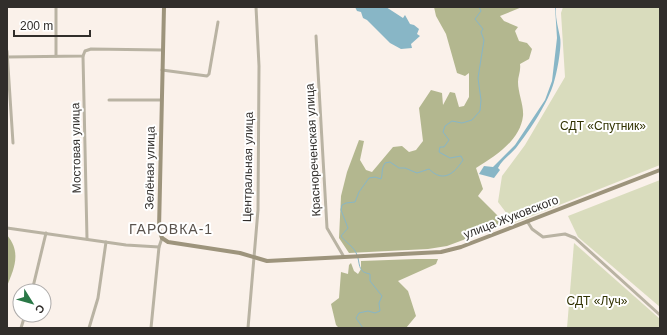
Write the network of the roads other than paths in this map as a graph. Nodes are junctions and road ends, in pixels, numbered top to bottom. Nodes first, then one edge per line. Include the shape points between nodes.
1 (56, 7) edge
2 (164, 7) edge
3 (256, 7) edge
4 (218, 22) dead end
5 (316, 36) dead end
6 (162, 50) junction
7 (7, 51) edge
8 (56, 56) junction
9 (83, 56) junction
10 (7, 57) edge
11 (162, 70) junction
12 (109, 100) dead end
13 (161, 100) junction
14 (13, 143) dead end
15 (660, 170) edge
16 (527, 221) junction
17 (7, 228) edge
18 (46, 233) junction
19 (162, 238) junction
20 (87, 239) junction
21 (106, 242) junction
22 (159, 247) junction
23 (344, 257) junction
24 (253, 258) junction
25 (34, 283) edge
26 (660, 315) edge
27 (89, 328) edge
28 (151, 328) edge
29 (248, 328) edge

1 - 8 street
2 - 6 main road, Зелёная улица
3 - 24 street, Центральная улица via 259,66 258,202
4 - 11 street via 207,76
5 - 23 street, Краснореченская улица via 326,222
6 - 9 street via 91,49 85,51
6 - 11 main road, Зелёная улица
7 - 10 street
8 - 9 street
8 - 10 street
9 - 20 street, Мостовая улица
10 - 14 street
11 - 13 main road, Зелёная улица
12 - 13 street
13 - 19 main road, Зелёная улица via 159,230
15 - 16 main road, улица Жуковского
16 - 23 main road, улица Жуковского via 450,250
16 - 26 street via 532,229 544,237 565,234 575,238
17 - 18 street
18 - 20 street
18 - 25 street
19 - 22 street, Зелёная улица
19 - 24 main road, улица Жуковского via 173,244
20 - 21 street
21 - 22 street
21 - 27 street via 98,298
22 - 28 street, Зелёная улица
23 - 24 main road, улица Жуковского via 272,262
24 - 29 street, Центральная улица

